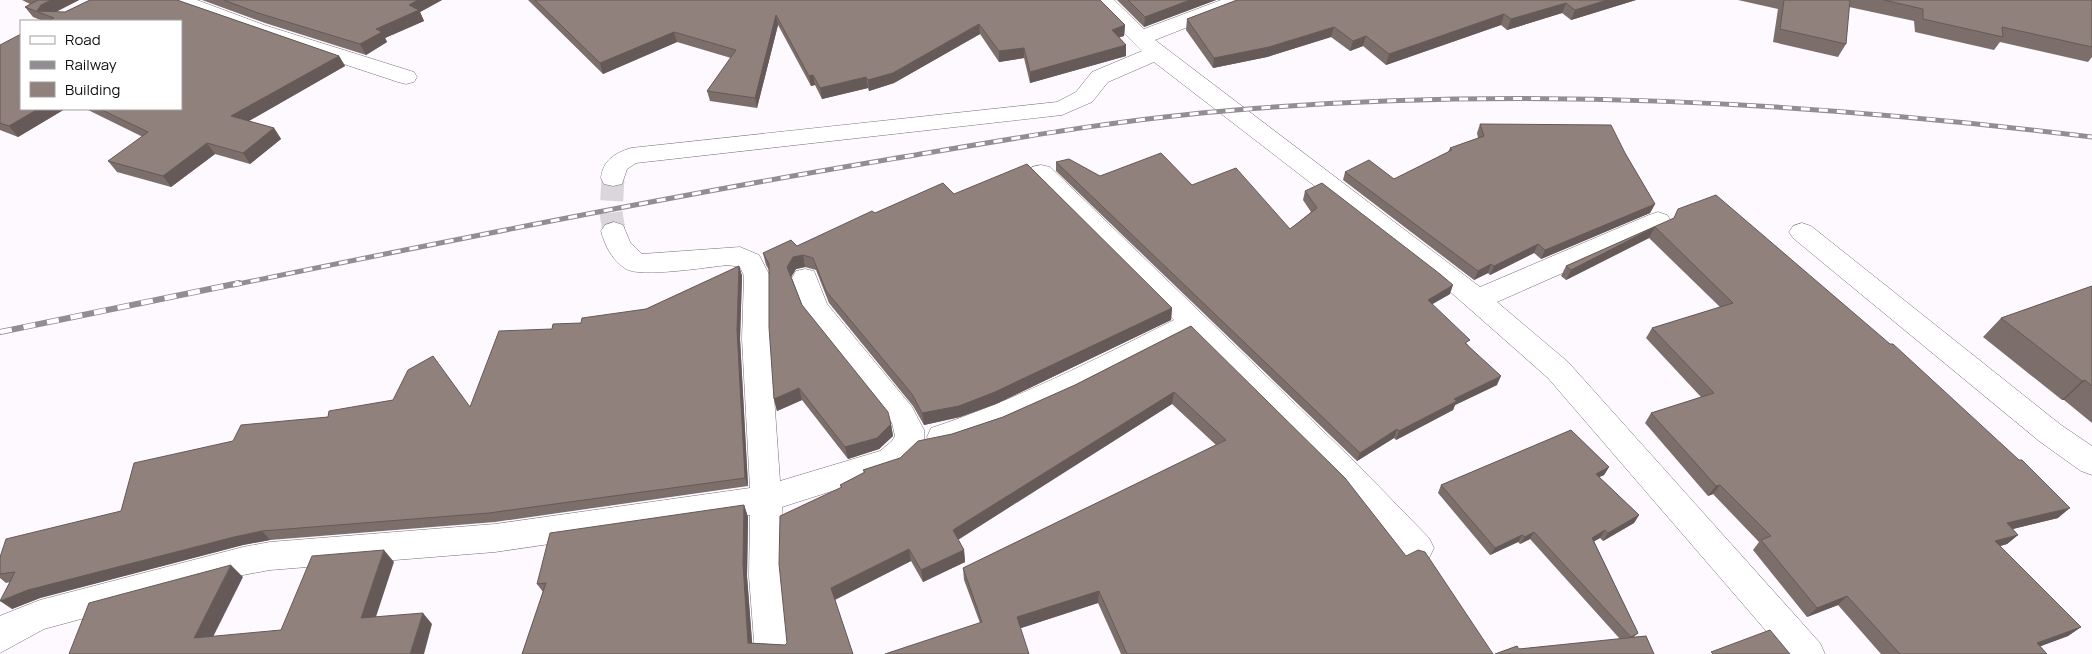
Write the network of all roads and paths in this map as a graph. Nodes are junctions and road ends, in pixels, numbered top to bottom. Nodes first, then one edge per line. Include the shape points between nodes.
1 (178, 0) edge
2 (1102, 0) edge
3 (1239, 0) edge
4 (1149, 45) junction
5 (406, 77) dead end
6 (1041, 173) dead end
7 (613, 178) tunnel mouth
8 (1658, 221) dead end
9 (614, 231) tunnel mouth
10 (1802, 232) dead end
11 (805, 278) dead end
12 (1476, 300) junction
13 (1193, 323) junction
14 (911, 440) junction
15 (2092, 462) edge
16 (766, 499) junction
17 (1418, 548) edge
18 (0, 636) edge
19 (772, 654) edge
20 (1808, 654) edge

1 - 5 street
2 - 4 street
3 - 4 street
4 - 7 street via 1100,77 1084,97 1062,108 631,156 620,160
4 - 12 street via 1447,274
6 - 13 street
8 - 12 street
9 - 16 street via 618,246 636,263 740,256 750,261 754,268 757,276 756,340
10 - 15 street via 2050,433
11 - 14 street via 816,309 902,415 911,431
12 - 20 street via 1558,370
13 - 14 street via 1064,388 969,430 931,440
13 - 17 street
14 - 16 street via 890,460
16 - 18 street via 495,538 270,556 40,616 14,626
16 - 19 street via 765,576

